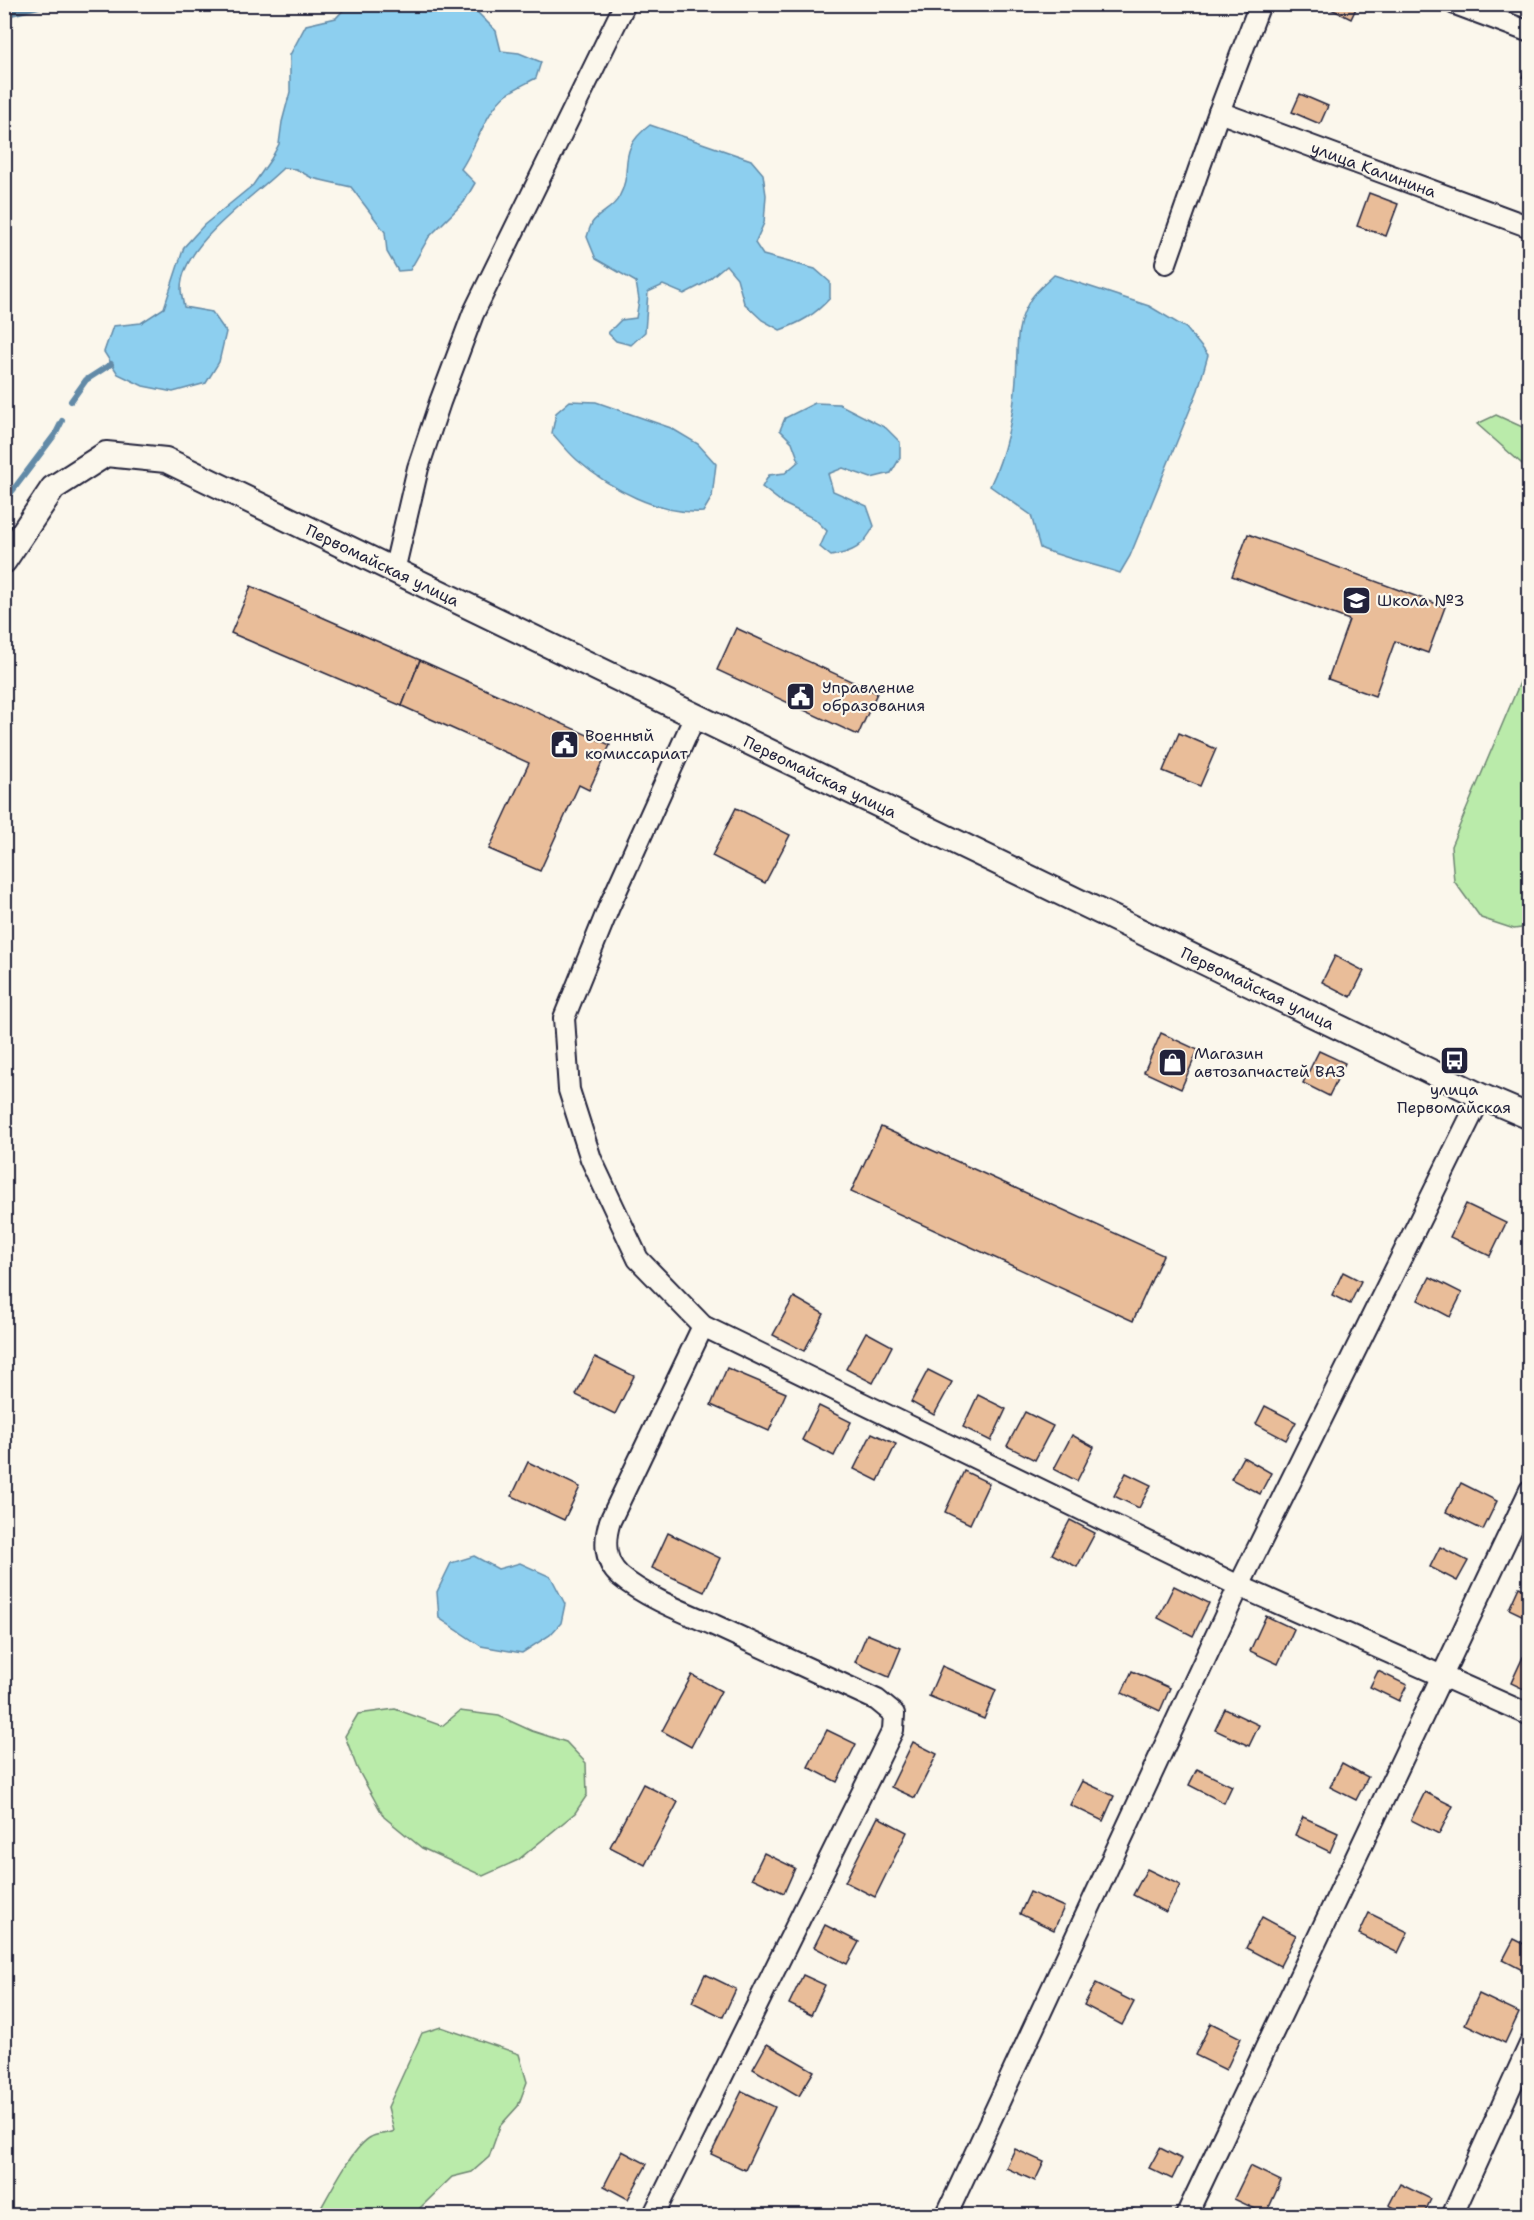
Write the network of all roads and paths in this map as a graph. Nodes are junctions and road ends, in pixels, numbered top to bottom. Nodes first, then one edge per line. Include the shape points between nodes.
1 (625, 4) edge
2 (1260, 4) edge
3 (1455, 4) edge
4 (1530, 33) edge
5 (1219, 112) junction
6 (1530, 227) edge
7 (1166, 263) dead end
8 (4, 561) edge
9 (394, 571) junction
10 (695, 716) junction
11 (1481, 1096) junction
12 (1530, 1117) edge
13 (703, 1326) junction
14 (1530, 1490) edge
15 (1239, 1586) junction
16 (1441, 1676) junction
17 (1530, 1715) edge
18 (1530, 2044) edge
19 (653, 2216) edge
20 (946, 2216) edge
21 (1186, 2216) edge
22 (1452, 2216) edge

1 - 9 street via 473,314 418,468
2 - 5 street
3 - 4 street
5 - 6 street, улица Калинина
5 - 7 street
8 - 9 street, Первомайская улица via 53,488 106,454 166,460
9 - 10 street, Первомайская улица
10 - 11 street, Первомайская улица
10 - 13 street via 564,1018 569,1090 591,1160 638,1259
11 - 12 street, Первомайская улица
11 - 15 street
13 - 15 street
13 - 19 street via 610,1521 605,1537 608,1557 619,1575 645,1592 877,1700 894,1714 893,1730
14 - 16 street
15 - 16 street
15 - 20 street
16 - 17 street
16 - 21 street
18 - 22 street

